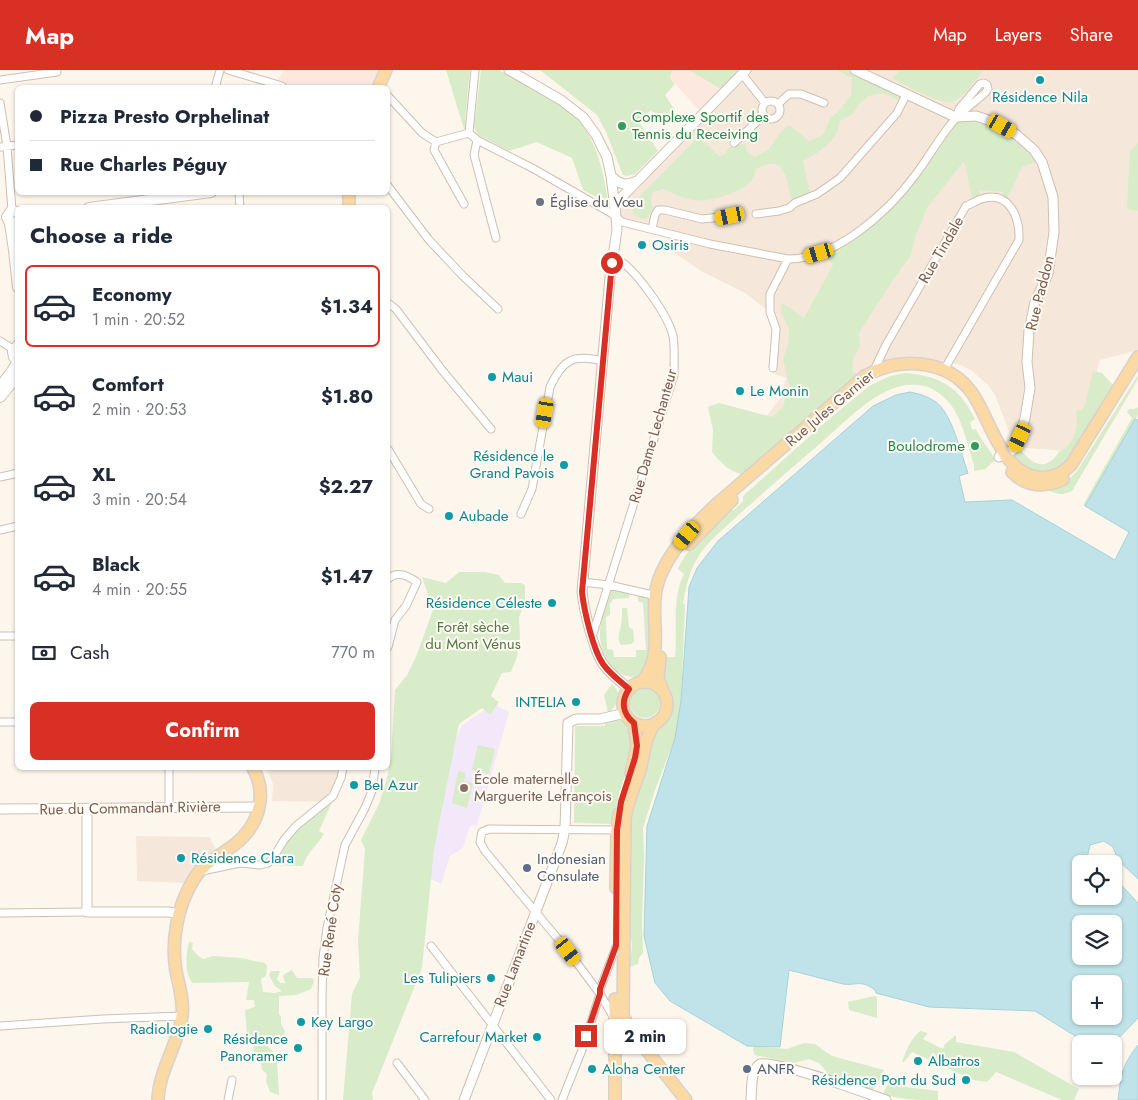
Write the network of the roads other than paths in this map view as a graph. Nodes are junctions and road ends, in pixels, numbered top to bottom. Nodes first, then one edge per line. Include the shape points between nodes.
1 (220, 70) edge
2 (228, 70) edge
3 (386, 70) edge
4 (476, 70) edge
5 (508, 70) edge
6 (855, 70) edge
7 (57, 72) dead end
8 (744, 72) edge
9 (0, 80) edge
10 (216, 85) edge
11 (279, 85) edge
12 (379, 85) edge
13 (906, 95) junction
14 (390, 98) edge
15 (0, 102) edge
16 (824, 103) dead end
17 (765, 104) junction
18 (778, 104) junction
19 (764, 114) junction
20 (957, 117) junction
21 (469, 133) junction
22 (477, 140) junction
23 (436, 142) junction
24 (734, 143) dead end
25 (4, 146) edge
26 (611, 176) junction
27 (640, 181) junction
28 (390, 189) edge
29 (192, 195) edge
30 (464, 204) dead end
31 (126, 205) edge
32 (614, 205) junction
33 (756, 214) dead end
34 (616, 216) junction
35 (730, 216) dead end
36 (9, 217) edge
37 (652, 229) junction
38 (496, 238) dead end
39 (613, 249) junction
40 (788, 259) junction
41 (15, 264) edge
42 (390, 304) edge
43 (498, 310) dead end
44 (0, 341) edge
45 (15, 347) edge
46 (1138, 357) edge
47 (603, 361) junction
48 (15, 366) edge
49 (773, 368) dead end
50 (1136, 368) edge
51 (877, 369) junction
52 (898, 370) junction
53 (944, 370) junction
54 (923, 371) junction
55 (15, 379) edge
56 (957, 386) junction
57 (0, 387) edge
58 (860, 389) junction
59 (0, 397) edge
60 (492, 429) dead end
61 (390, 452) edge
62 (1002, 455) junction
63 (15, 474) edge
64 (0, 477) edge
65 (429, 509) dead end
66 (522, 514) dead end
67 (694, 526) junction
68 (15, 527) edge
69 (0, 530) edge
70 (688, 545) junction
71 (390, 577) edge
72 (582, 582) junction
73 (609, 585) junction
74 (659, 594) junction
75 (0, 636) edge
76 (15, 636) edge
77 (592, 637) junction
78 (390, 640) edge
79 (642, 682) junction
80 (629, 689) junction
81 (663, 691) junction
82 (625, 713) junction
83 (0, 722) edge
84 (15, 722) edge
85 (634, 723) junction
86 (655, 723) junction
87 (169, 770) edge
88 (254, 770) edge
89 (343, 770) edge
90 (375, 770) edge
91 (169, 807) junction
92 (259, 807) junction
93 (0, 809) edge
94 (87, 809) junction
95 (565, 829) junction
96 (617, 830) junction
97 (200, 871) junction
98 (535, 911) junction
99 (87, 912) junction
100 (0, 914) edge
101 (180, 914) junction
102 (431, 946) dead end
103 (616, 946) junction
104 (600, 994) junction
105 (182, 1016) junction
106 (619, 1018) junction
107 (493, 1023) junction
108 (0, 1026) edge
109 (644, 1047) junction
110 (616, 1048) junction
111 (397, 1063) dead end
112 (232, 1080) dead end
113 (158, 1100) edge
114 (228, 1100) edge
115 (322, 1100) edge
116 (425, 1100) edge
117 (464, 1100) edge
118 (551, 1100) edge
119 (562, 1100) edge
120 (615, 1100) edge
121 (686, 1100) edge
122 (751, 1100) edge
123 (886, 1100) edge

1 - 10 street
2 - 11 street
3 - 12 main road
4 - 21 street
5 - 26 street via 584,117 607,158
6 - 13 street
7 - 9 street
8 - 17 street
8 - 27 street
13 - 20 street
13 - 33 street via 897,114 840,178 789,208
14 - 23 street via 422,133
15 - 25 street
16 - 18 street via 801,94 789,94
17 - 18 street via 773,101
17 - 19 street
18 - 19 street via 781,109 777,117 771,119
19 - 24 street
20 - 20 street via 986,93 987,85 980,84 959,109
20 - 40 street via 915,175 876,218 839,244 804,257
20 - 62 street, Rue Paddon via 976,116 1017,134 1042,162 1053,197 1054,232 1048,274 1035,302 1029,331 1027,362 1030,388 1025,418 1013,450
21 - 22 street
21 - 23 street
22 - 34 street
22 - 38 street via 474,155
23 - 30 street via 434,150
25 - 36 street
26 - 27 street via 624,185
26 - 32 street
27 - 32 street
28 - 43 street via 429,240
29 - 31 main road
32 - 34 street
34 - 37 street via 626,223
34 - 39 street
35 - 37 street via 702,219 658,210
36 - 41 main road
37 - 40 street
39 - 47 street
39 - 73 street, Rue Dame Lechanteur via 615,258 635,273 661,312 672,334 675,353 674,375
40 - 49 street via 770,294 770,312 776,329
42 - 60 street
44 - 45 street
46 - 50 main road, Rue Jules Garnier
47 - 66 street via 570,359 556,375 547,400 532,489
47 - 72 street
48 - 57 main road
50 - 62 main road, Rue Jules Garnier via 1071,465 1061,474 1044,478 1023,476
50 - 62 main road, Rue Jules Garnier via 1078,466 1067,477 1046,486 1026,483 1013,474
51 - 52 street
51 - 53 main road, Rue Jules Garnier via 908,363
51 - 53 street, Rue Tindale via 886,345 966,206 982,199 1001,200 1015,212 1019,240
51 - 58 street
51 - 67 main road, Rue Jules Garnier via 865,376
52 - 54 main road, Rue Jules Garnier
52 - 58 main road, Rue Jules Garnier via 879,375
53 - 54 street via 927,368
53 - 56 street
53 - 62 main road, Rue Jules Garnier via 972,392
54 - 56 main road, Rue Jules Garnier
55 - 59 main road
56 - 62 main road, Rue Jules Garnier via 972,404 987,437
58 - 70 main road, Rue Jules Garnier via 731,501
61 - 65 street via 421,504
63 - 64 street
67 - 70 main road
67 - 74 main road, Rue Jules Garnier via 665,567 668,569
68 - 69 street
70 - 74 main road, Rue Jules Garnier
71 - 78 street via 398,574 417,582 406,606 395,620
72 - 73 street
72 - 77 street
73 - 74 street
73 - 77 street, Rue Dame Lechanteur
74 - 79 main road, Rue Jules Garnier via 654,619 654,661
74 - 81 main road, Rue Jules Garnier via 662,636 658,679
75 - 76 street
77 - 80 street via 602,663
79 - 80 main road
79 - 81 main road via 654,684
80 - 82 main road via 624,700
81 - 86 main road via 666,709
82 - 85 main road
82 - 95 street, Rue Lamartine via 600,719 576,719 568,723
83 - 84 street
85 - 86 main road
85 - 96 main road via 637,746 621,802
86 - 106 main road via 647,734 625,819
87 - 91 street
88 - 92 main road via 261,789
89 - 97 street via 333,796 296,826 268,863 240,863
90 - 115 street, Rue René Coty via 372,791 345,845 327,928 323,958
91 - 92 street, Rue du Commandant Rivière
91 - 94 street, Rue du Commandant Rivière
92 - 97 main road via 241,840
93 - 94 street, Rue du Commandant Rivière
94 - 99 street
95 - 96 street
95 - 98 street, Rue Lamartine
95 - 98 street via 489,829 482,832 480,842 485,851
96 - 103 main road
97 - 101 main road via 187,892
98 - 104 street
98 - 107 street, Rue Lamartine
99 - 100 street
99 - 101 street
101 - 105 main road via 174,944
102 - 107 street
103 - 104 street
103 - 106 main road
104 - 106 street
104 - 119 street
105 - 108 street
105 - 113 main road via 161,1077
106 - 109 main road
106 - 110 main road
107 - 117 street, Rue Lamartine
107 - 118 street
109 - 110 main road via 626,1040
109 - 121 main road
110 - 120 main road
111 - 116 street
112 - 114 street
122 - 123 street via 754,1072 764,1062

